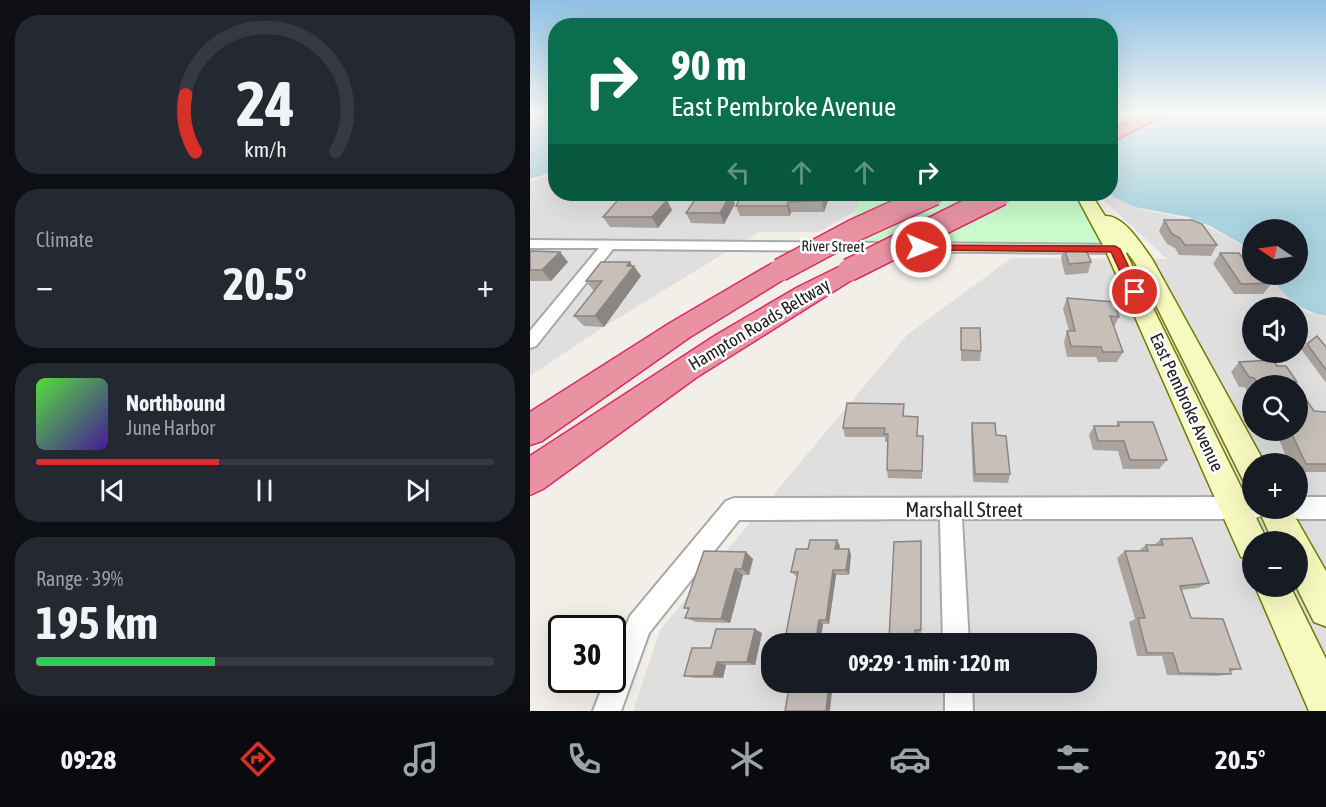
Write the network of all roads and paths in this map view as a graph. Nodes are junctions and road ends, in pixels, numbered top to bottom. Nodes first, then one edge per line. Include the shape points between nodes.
1 (918, 201) edge
2 (987, 201) edge
3 (1088, 201) edge
4 (530, 244) edge
5 (609, 244) junction
6 (1125, 249) junction
7 (530, 342) edge
8 (530, 430) edge
9 (1243, 453) edge
10 (530, 477) edge
11 (1242, 502) edge
12 (1242, 508) edge
13 (1308, 508) edge
14 (1326, 508) edge
15 (951, 510) junction
16 (1308, 574) edge
17 (1277, 597) edge
18 (1326, 609) edge
19 (956, 633) edge
20 (958, 693) edge
21 (1326, 706) edge
22 (607, 711) edge
23 (959, 711) edge

1 - 8 highway, Hampton Roads Beltway, bridge via 780,270 680,330
2 - 10 highway, Hampton Roads Beltway, bridge via 849,270 719,346
3 - 6 main road, East Pembroke Avenue
4 - 5 street, River Street
5 - 6 street, River Street
5 - 7 street
6 - 9 main road, East Pembroke Avenue
6 - 11 main road, East Pembroke Avenue
12 - 15 street, Marshall Street
13 - 14 street
15 - 19 street
15 - 22 street, Marshall Street via 734,509 639,625
16 - 18 main road
17 - 21 main road
20 - 23 street

